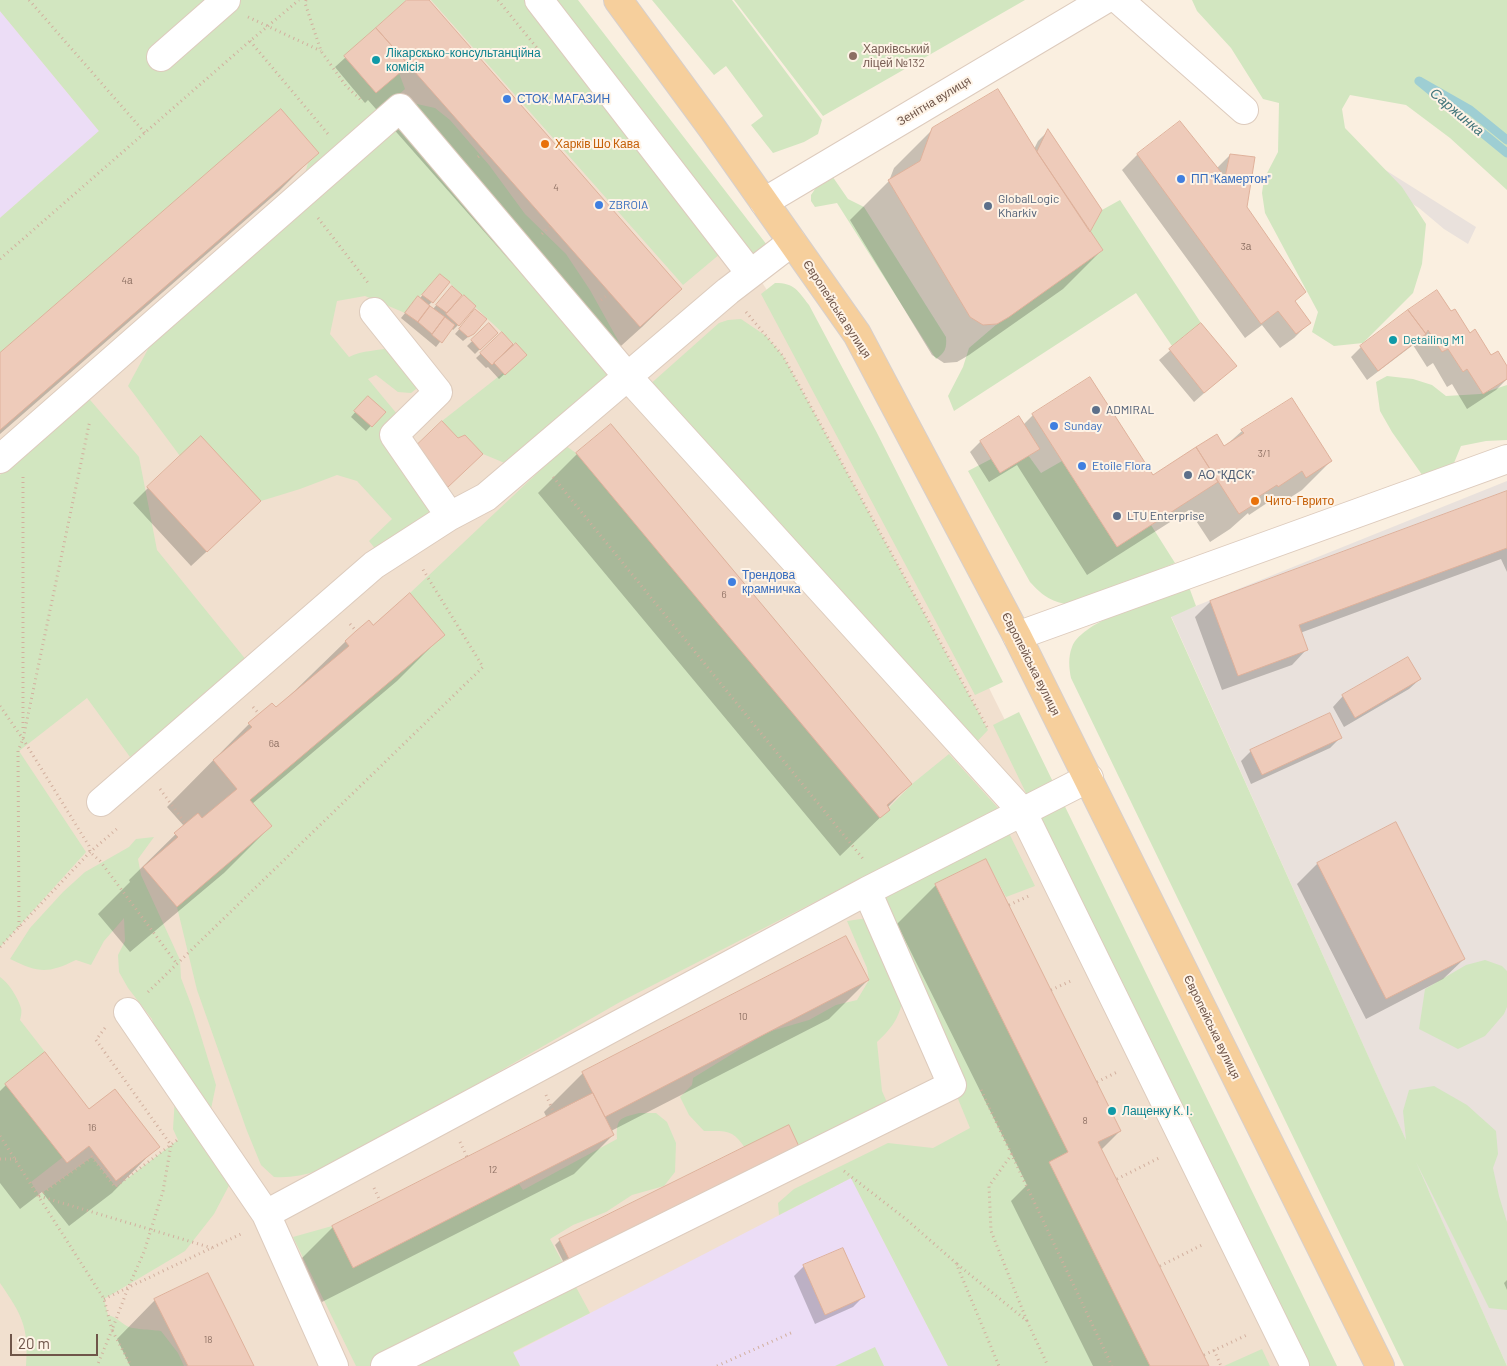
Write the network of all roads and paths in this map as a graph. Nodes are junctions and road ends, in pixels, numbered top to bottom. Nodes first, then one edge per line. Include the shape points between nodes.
1 (29, 0) edge
2 (299, 0) edge
3 (306, 0) edge
4 (498, 0) edge
5 (538, 0) edge
6 (618, 0) edge
7 (1104, 0) edge
8 (1119, 0) edge
9 (224, 2) edge
10 (268, 26) junction
11 (250, 41) junction
12 (321, 51) junction
13 (542, 54) dead end
14 (162, 57) dead end
15 (364, 103) dead end
16 (1244, 110) dead end
17 (145, 133) junction
18 (333, 140) dead end
19 (764, 202) junction
20 (792, 242) junction
21 (0, 259) edge
22 (750, 273) junction
23 (728, 291) junction
24 (374, 312) dead end
25 (628, 377) junction
26 (90, 419) dead end
27 (22, 440) junction
28 (1507, 458) edge
29 (0, 459) edge
30 (450, 516) junction
31 (407, 544) junction
32 (347, 621) dead end
33 (356, 631) dead end
34 (1017, 636) junction
35 (0, 706) edge
36 (252, 706) dead end
37 (259, 714) dead end
38 (988, 730) dead end
39 (23, 739) junction
40 (1089, 778) junction
41 (160, 789) dead end
42 (101, 802) dead end
43 (1022, 811) junction
44 (185, 823) dead end
45 (90, 852) junction
46 (867, 891) junction
47 (1034, 893) dead end
48 (1009, 906) dead end
49 (19, 927) junction
50 (0, 947) edge
51 (177, 964) junction
52 (1076, 978) dead end
53 (1051, 990) dead end
54 (128, 1012) joint
55 (104, 1028) dead end
56 (1121, 1070) dead end
57 (1097, 1082) dead end
58 (202, 1122) junction
59 (0, 1136) edge
60 (171, 1145) junction
61 (819, 1151) junction
62 (1012, 1154) dead end
63 (1164, 1156) dead end
64 (0, 1159) edge
65 (16, 1159) junction
66 (1117, 1179) dead end
67 (39, 1196) junction
68 (267, 1217) junction
69 (150, 1229) junction
70 (1207, 1242) dead end
71 (212, 1248) junction
72 (956, 1263) junction
73 (1160, 1266) dead end
74 (128, 1288) junction
75 (104, 1299) junction
76 (1027, 1321) junction
77 (112, 1330) junction
78 (793, 1332) dead end
79 (1252, 1333) dead end
80 (1214, 1350) junction
81 (1204, 1355) dead end
82 (97, 1366) edge
83 (131, 1366) edge
84 (334, 1366) edge
85 (385, 1366) edge
86 (717, 1366) edge
87 (999, 1366) edge
88 (1048, 1366) edge
89 (1221, 1366) edge
90 (1295, 1366) edge
91 (1380, 1366) edge

1 - 17 path
2 - 10 path
3 - 12 path
4 - 13 path
5 - 22 street
6 - 19 main road, Європейська вулиця
7 - 19 street, Зенітна вулиця
8 - 16 street
9 - 10 path
9 - 14 street
10 - 11 path
10 - 12 path
11 - 17 path
11 - 18 path
12 - 15 path via 346,86
17 - 21 path
19 - 20 main road, Європейська вулиця
20 - 22 street
20 - 34 main road, Європейська вулиця via 857,334
22 - 23 street
23 - 25 street
23 - 38 path via 783,356
24 - 30 street via 438,392 394,435
25 - 27 street via 400,108
25 - 30 street via 486,496
25 - 43 street
26 - 39 path
27 - 29 street
27 - 39 path
28 - 34 street
30 - 31 street
31 - 42 street via 374,565
31 - 51 path via 483,667
32 - 33 path
34 - 40 main road, Європейська вулиця
35 - 39 path
36 - 37 path
39 - 45 path
39 - 49 path via 18,751
40 - 43 street
40 - 91 main road, Європейська вулиця
41 - 44 path
43 - 46 street
43 - 90 street
45 - 49 path
45 - 51 path
46 - 61 street via 952,1086
46 - 68 street
47 - 48 path
49 - 50 path
51 - 54 path
52 - 53 path
54 - 58 street
55 - 60 path via 96,1040
56 - 57 path
58 - 60 path
58 - 68 street
59 - 65 path
60 - 67 path via 115,1187 92,1157
60 - 69 path via 163,1191
61 - 72 path
61 - 85 street
62 - 76 path via 989,1186 990,1231
63 - 66 path
64 - 65 path
65 - 67 path
67 - 69 path
67 - 75 path
68 - 71 path
68 - 84 street
69 - 71 path
69 - 74 path
70 - 73 path
71 - 74 path
72 - 76 path
72 - 87 path
74 - 75 path
74 - 77 path
75 - 77 path
76 - 88 path
77 - 82 path
77 - 83 path
78 - 86 path
79 - 80 path
80 - 81 path
80 - 89 path

